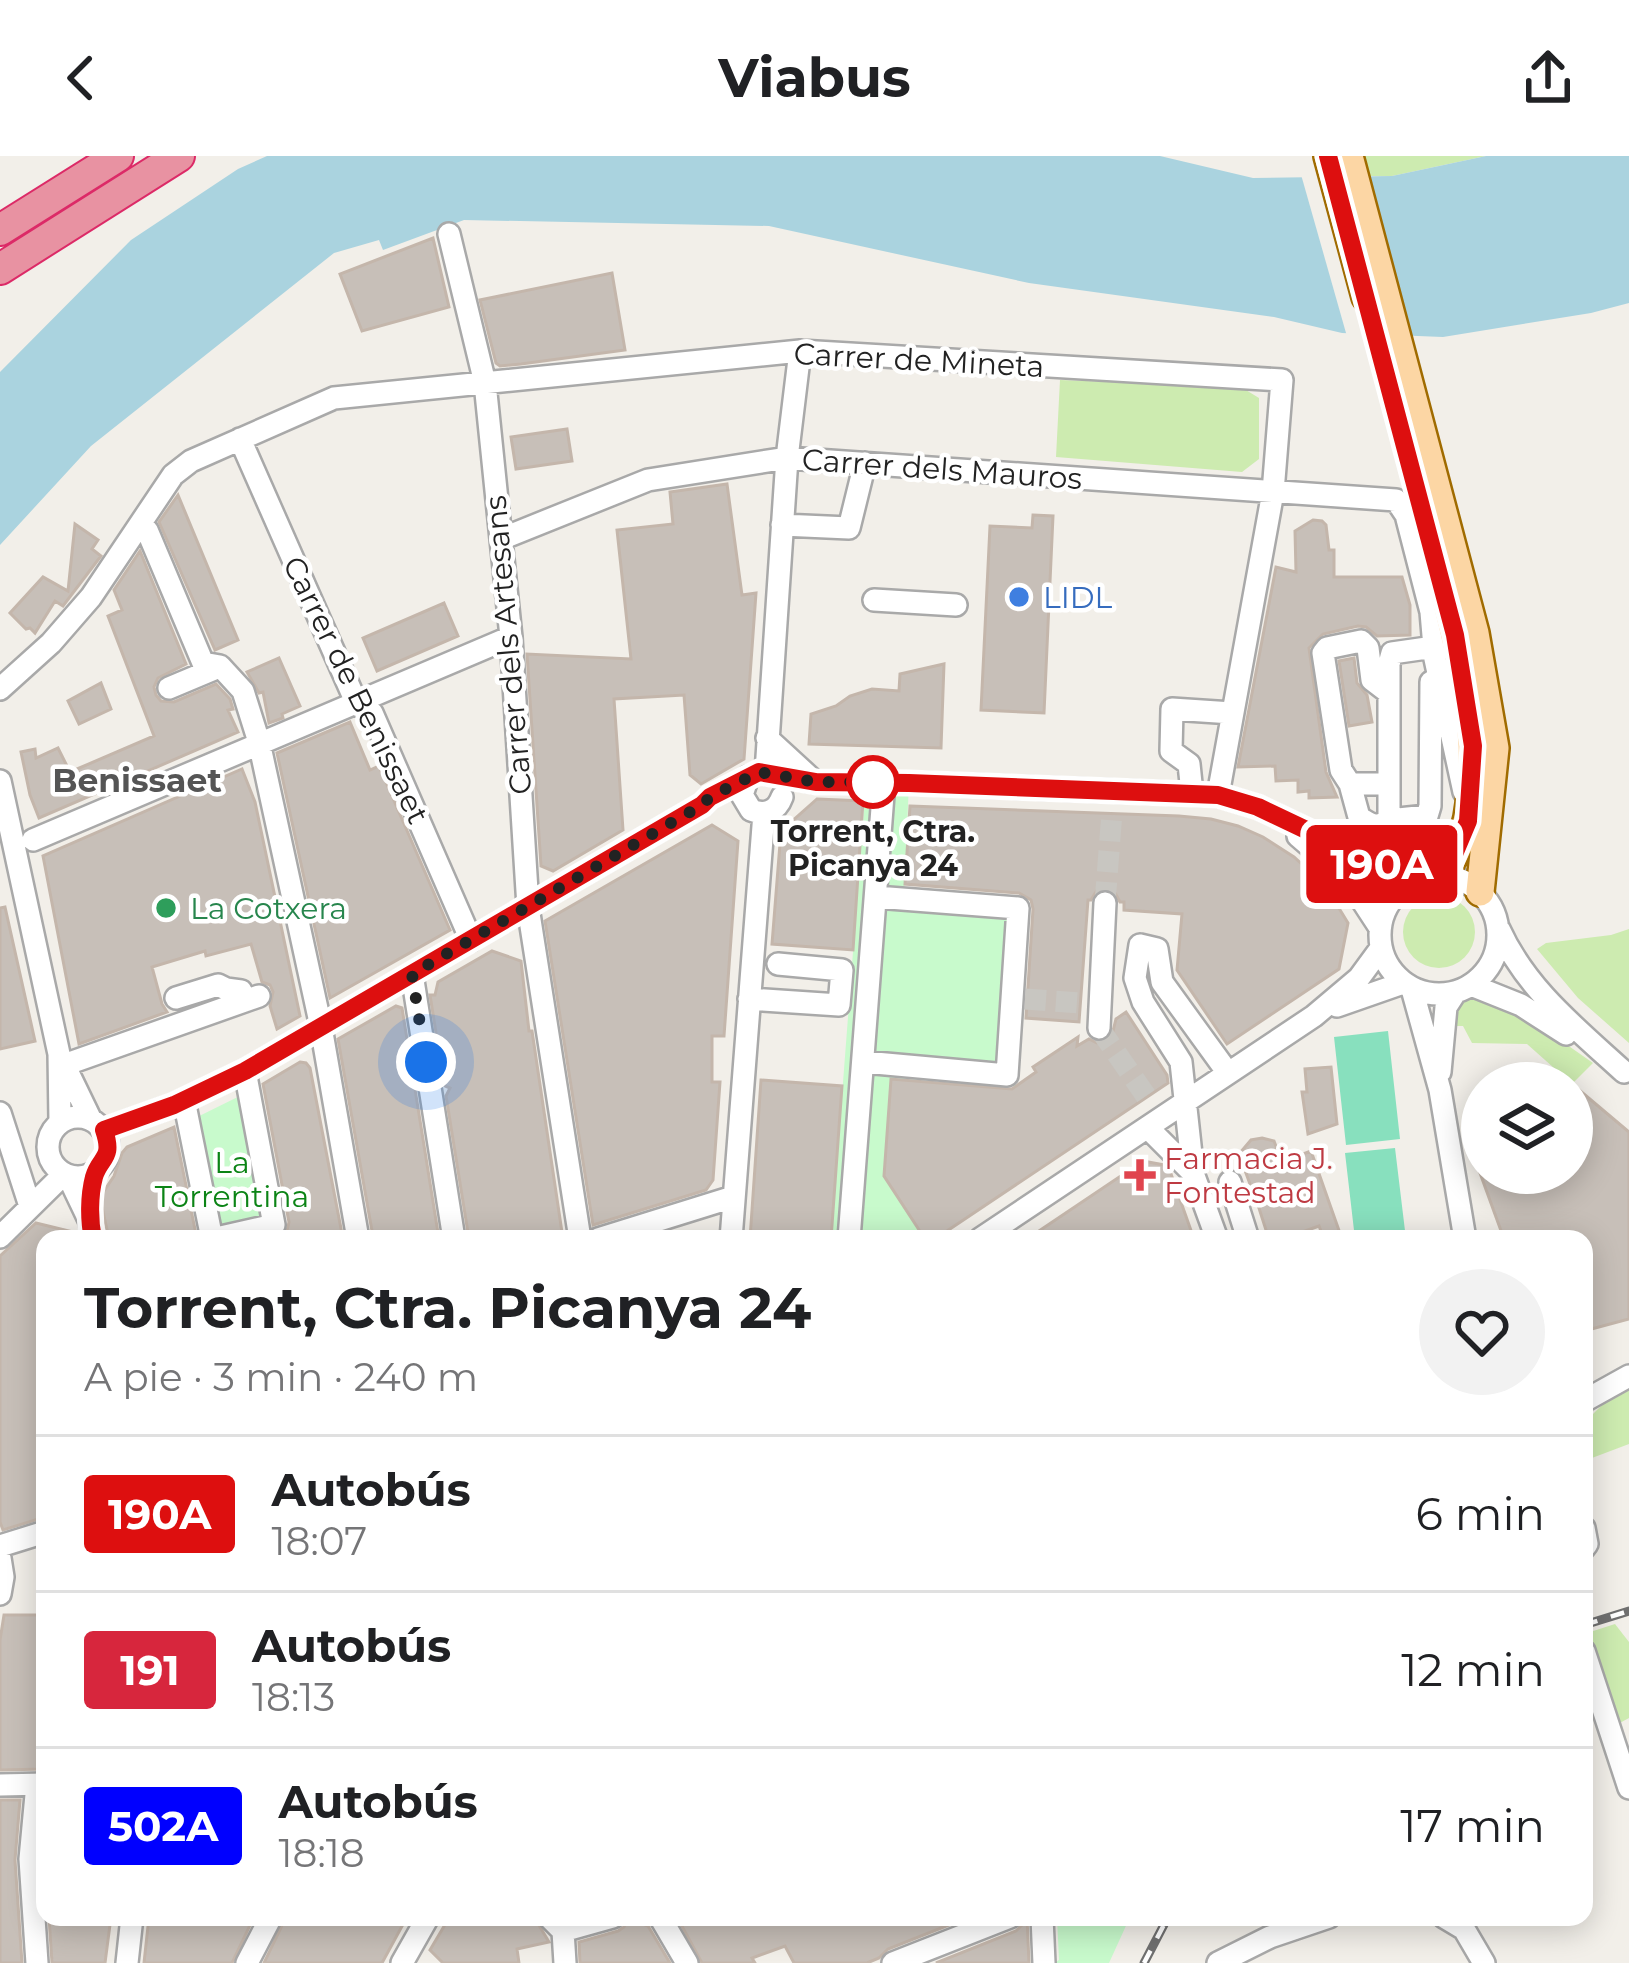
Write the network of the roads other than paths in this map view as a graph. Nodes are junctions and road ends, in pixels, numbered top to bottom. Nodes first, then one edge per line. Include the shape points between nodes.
1 (118, 156) edge
2 (179, 156) edge
3 (1328, 156) edge
4 (1349, 156) edge
5 (0, 230) edge
6 (449, 234) dead end
7 (0, 268) edge
8 (800, 351) junction
9 (485, 383) junction
10 (1399, 385) junction
11 (240, 440) junction
12 (787, 458) junction
13 (866, 463) junction
14 (1273, 492) junction
15 (782, 525) junction
16 (147, 530) dead end
17 (501, 539) junction
18 (874, 599) dead end
19 (956, 605) dead end
20 (511, 637) junction
21 (1435, 653) junction
22 (220, 666) junction
23 (169, 688) dead end
24 (0, 689) edge
25 (1389, 693) junction
26 (356, 702) junction
27 (1232, 712) junction
28 (767, 738) junction
29 (259, 742) junction
30 (762, 775) junction
31 (0, 781) edge
32 (816, 782) junction
33 (884, 782) junction
34 (1350, 784) junction
35 (1389, 784) junction
36 (1192, 794) junction
37 (1218, 795) junction
38 (782, 796) junction
39 (1469, 802) junction
40 (702, 805) junction
41 (1258, 807) junction
42 (755, 810) junction
43 (1389, 820) junction
44 (33, 840) dead end
45 (1434, 877) junction
46 (1480, 892) junction
47 (876, 897) junction
48 (1105, 903) tunnel mouth
49 (528, 908) junction
50 (1499, 928) junction
51 (1381, 938) junction
52 (471, 940) junction
53 (778, 964) dead end
54 (412, 974) junction
55 (1408, 986) junction
56 (1463, 989) junction
57 (176, 998) dead end
58 (749, 999) junction
59 (1314, 1016) junction
60 (321, 1027) junction
61 (1099, 1028) tunnel mouth
62 (62, 1059) junction
63 (864, 1062) junction
64 (245, 1071) junction
65 (1228, 1073) junction
66 (1626, 1073) edge
67 (1440, 1090) junction
68 (184, 1100) junction
69 (1184, 1103) junction
70 (0, 1113) edge
71 (60, 1122) junction
72 (97, 1124) junction
73 (1148, 1128) junction
74 (60, 1169) junction
75 (94, 1172) junction
76 (1193, 1173) junction
77 (1230, 1182) dead end
78 (734, 1197) junction
79 (31, 1204) junction
80 (88, 1221) edge
81 (210, 1230) edge
82 (252, 1230) edge
83 (356, 1230) edge
84 (453, 1230) edge
85 (579, 1230) edge
86 (627, 1230) edge
87 (732, 1230) edge
88 (850, 1230) edge
89 (994, 1230) edge
90 (1214, 1230) edge
91 (1245, 1230) edge
92 (1463, 1230) edge
93 (0, 1237) edge
94 (1629, 1376) edge
95 (1593, 1396) edge
96 (36, 1535) edge
97 (0, 1546) edge
98 (1593, 1680) edge
99 (36, 1784) edge
100 (0, 1785) edge
101 (1629, 1788) edge
102 (36, 1818) edge
103 (131, 1926) edge
104 (266, 1926) edge
105 (420, 1926) edge
106 (556, 1926) edge
107 (665, 1926) edge
108 (987, 1926) edge
109 (1042, 1926) edge
110 (1302, 1926) edge
111 (1459, 1926) edge
112 (37, 1963) edge
113 (127, 1963) edge
114 (247, 1963) edge
115 (402, 1963) edge
116 (565, 1963) edge
117 (687, 1963) edge
118 (893, 1963) edge
119 (1044, 1963) edge
120 (1218, 1963) edge
121 (1484, 1963) edge

1 - 5 highway
2 - 7 highway
3 - 10 main road
4 - 10 main road
6 - 9 street, Carrer dels Artesans
8 - 9 street, Carrer de Mineta
8 - 12 street
8 - 14 street, Carrer de Mineta via 1282,380
9 - 11 street via 334,398
9 - 17 street, Carrer dels Artesans
10 - 39 main road via 1455,635 1473,746
10 - 46 main road via 1474,633 1495,748
11 - 24 street via 172,475 91,597
11 - 26 street, Carrer de Benissaet
12 - 13 street, Carrer dels Mauros
12 - 15 street
12 - 17 street, Carrer dels Mauros via 648,480
13 - 14 street, Carrer dels Mauros
13 - 15 street via 849,528
14 - 21 street, Carrer dels Mauros via 1396,500 1415,550
14 - 27 street
15 - 28 street
16 - 22 street via 203,663
17 - 20 street, Carrer dels Artesans
18 - 19 street
20 - 26 street
20 - 49 street, Carrer dels Artesans
21 - 25 street via 1393,653
21 - 39 street
21 - 43 street via 1430,806 1427,816
22 - 23 street
22 - 29 street via 243,691
25 - 34 street via 1372,680 1361,641 1323,653
25 - 35 street
26 - 29 street
26 - 52 street, Carrer de Benissaet via 373,713
27 - 36 street via 1172,710 1171,751 1189,764
27 - 37 street
28 - 30 street
28 - 32 street
29 - 44 street
29 - 60 street
30 - 32 street
30 - 38 street via 781,783
30 - 40 street
30 - 42 street via 742,788
31 - 62 street
32 - 33 street
32 - 38 street
33 - 36 street
33 - 47 street
34 - 35 street
34 - 43 street via 1359,817 1372,826
35 - 43 street
36 - 37 street
37 - 41 street
38 - 42 street via 776,808
39 - 45 main road via 1468,821
40 - 42 street
40 - 49 street
41 - 45 street via 1361,856
41 - 51 street via 1348,879
42 - 58 street
45 - 46 street
45 - 51 street via 1409,884 1390,903
46 - 50 street
47 - 63 street
47 - 63 street via 1018,908 1018,999 1006,1075
48 - 61 street via 1090,1003
49 - 52 street
49 - 85 street, Carrer dels Artesans
50 - 56 street via 1484,974
50 - 66 street via 1552,1007
51 - 55 street via 1389,968
51 - 59 street via 1359,978
52 - 54 street
53 - 58 street via 842,970 839,1005
54 - 60 street
54 - 84 street
55 - 56 street via 1435,995
55 - 59 street
55 - 67 street
56 - 66 street via 1521,1004
56 - 67 street via 1446,1007
57 - 62 street via 218,985 252,999
58 - 78 street
59 - 65 street
60 - 64 street
60 - 83 street
62 - 71 street
62 - 72 street
63 - 88 street
64 - 68 street
64 - 82 street via 274,1225
65 - 69 street
65 - 69 street via 1162,982 1157,949 1140,945 1135,979 1181,1062
67 - 92 street
68 - 72 street
68 - 81 street
69 - 73 street
69 - 76 street
70 - 79 street
71 - 72 street
71 - 74 street via 47,1144
72 - 75 street via 108,1149
73 - 76 street
73 - 89 street
74 - 75 street via 79,1177
74 - 79 street
74 - 80 street
75 - 80 street
76 - 90 street
77 - 91 street
78 - 86 street
78 - 87 street
79 - 80 street
79 - 93 street
94 - 95 street
96 - 97 street
98 - 101 street
99 - 100 street
102 - 112 street via 30,1859
103 - 113 street
104 - 114 street
105 - 115 street
106 - 116 street
107 - 117 street
108 - 118 street
109 - 119 street
110 - 120 street
111 - 121 street

